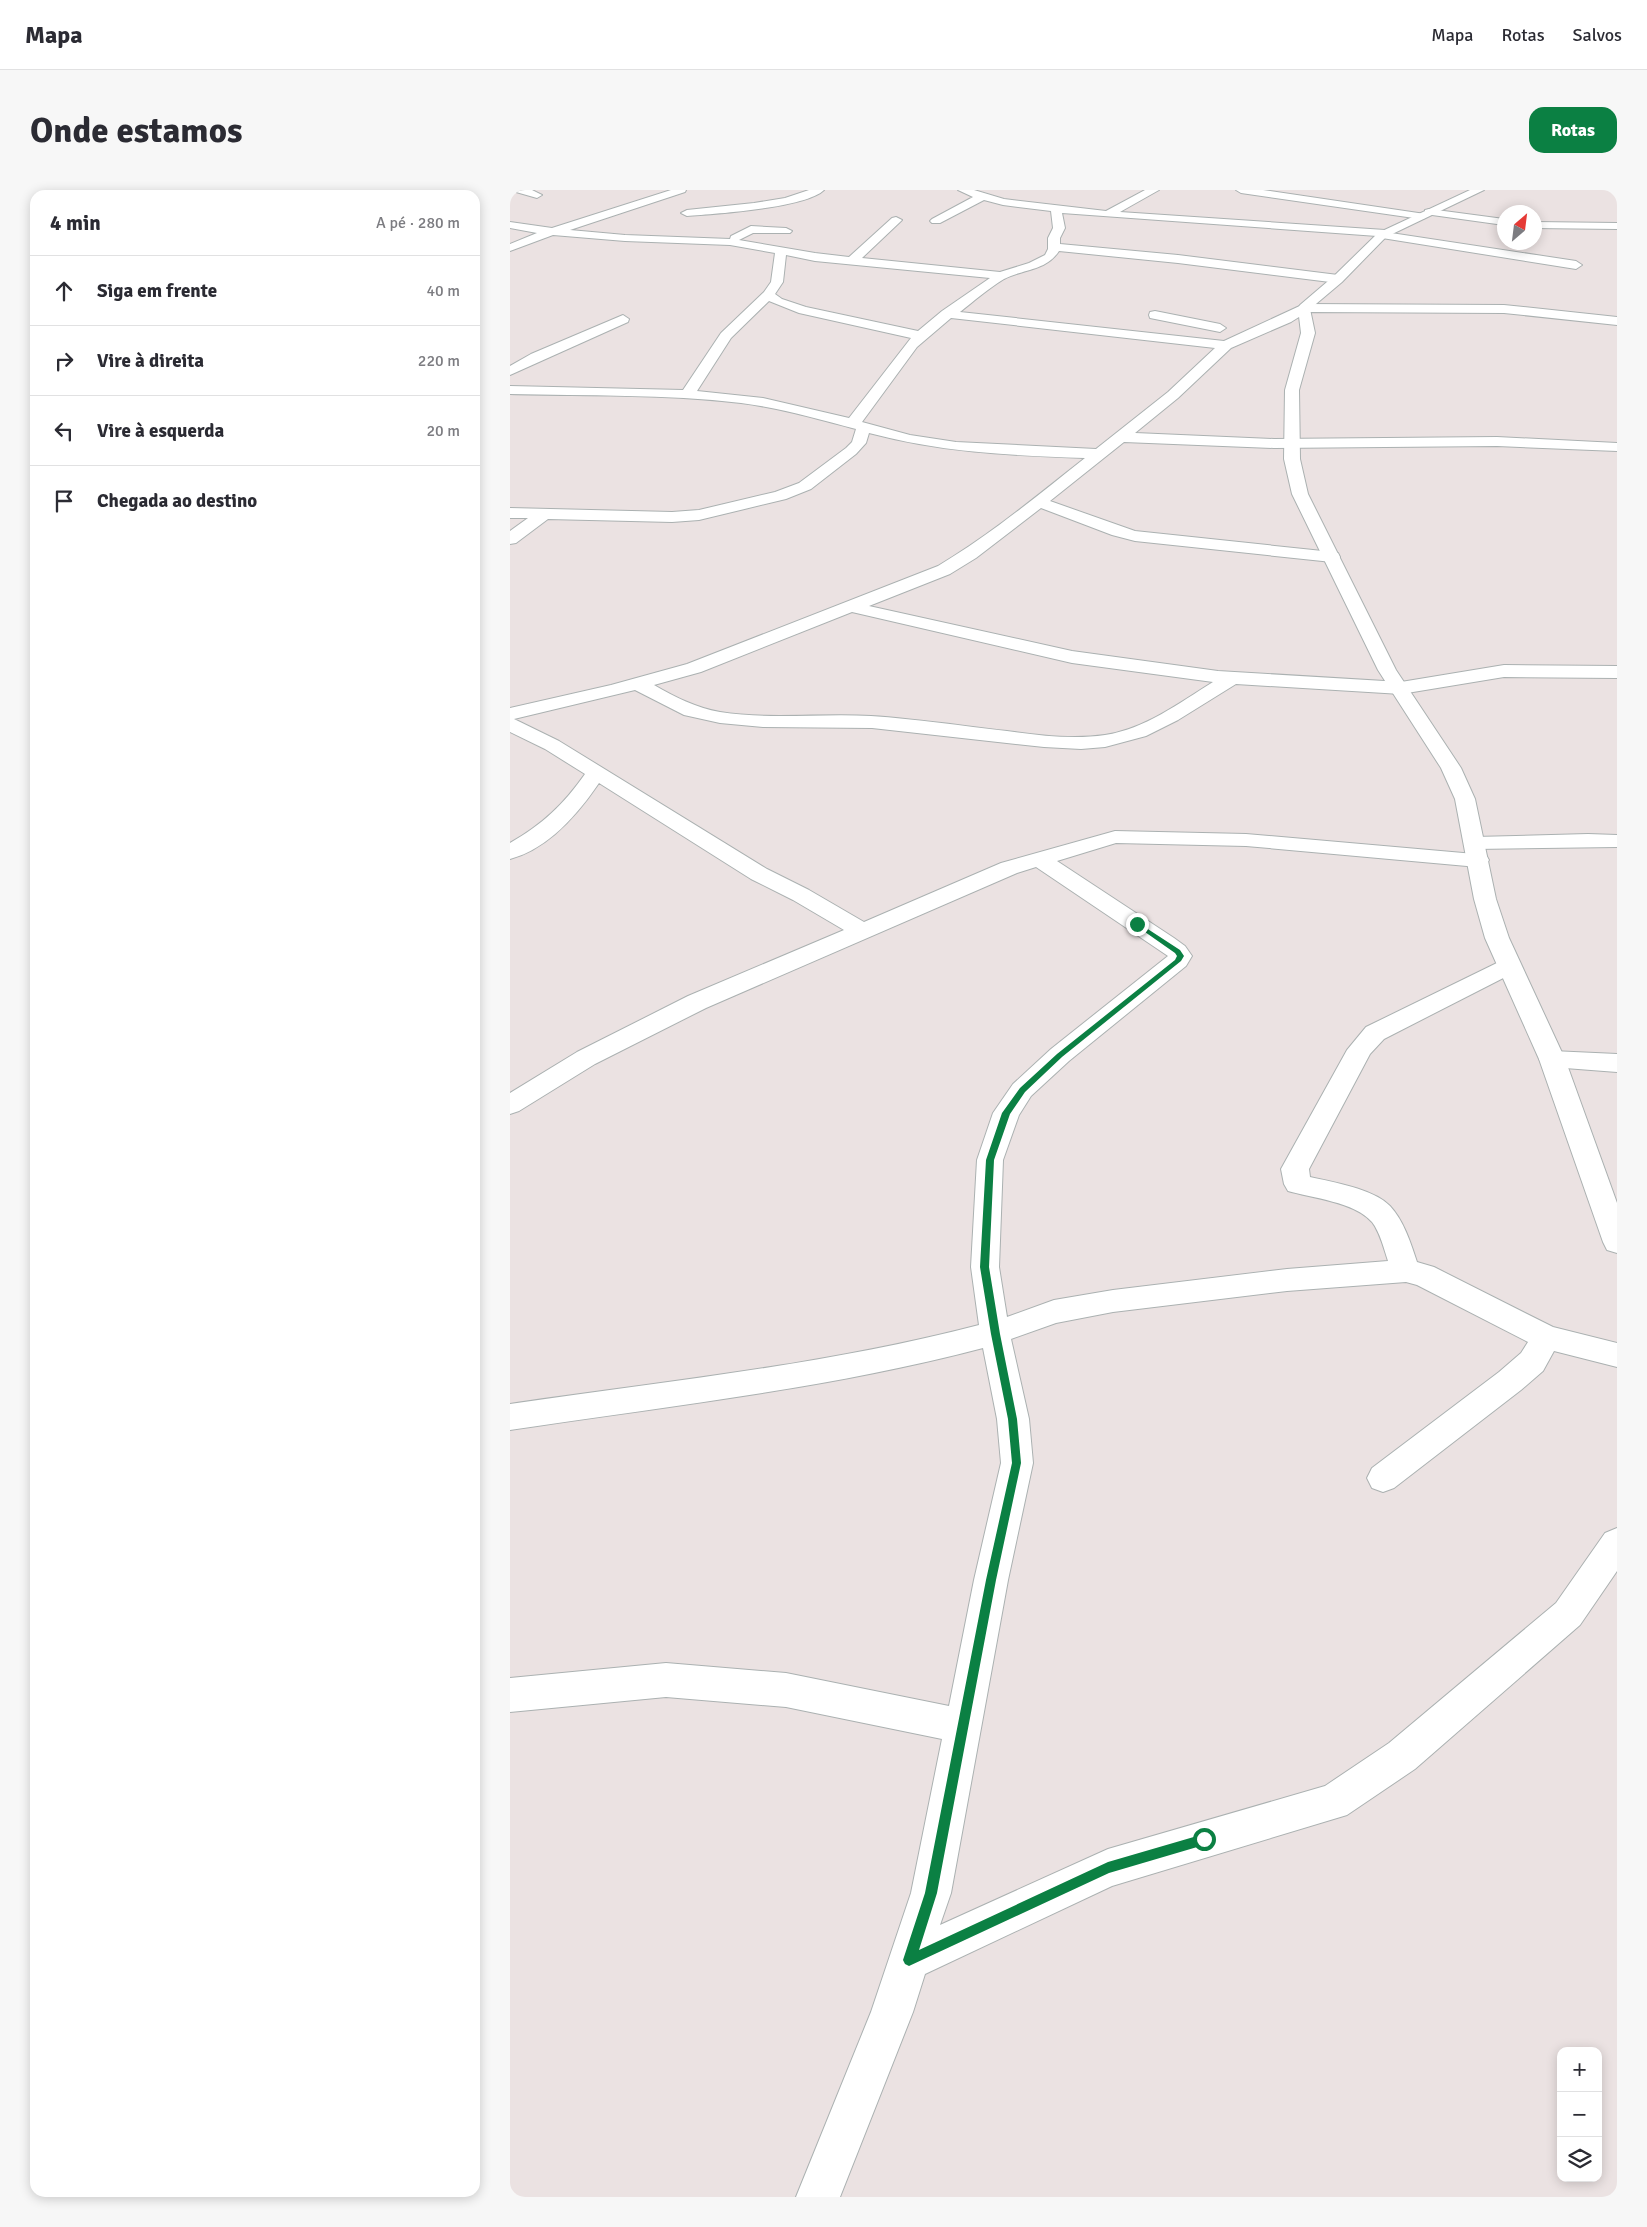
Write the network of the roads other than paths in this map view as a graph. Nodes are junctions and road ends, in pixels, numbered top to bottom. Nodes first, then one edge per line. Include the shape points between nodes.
1 (520, 190) edge
2 (681, 190) edge
3 (820, 190) edge
4 (963, 190) edge
5 (1154, 190) edge
6 (1241, 190) edge
7 (1479, 190) edge
8 (536, 196) dead end
9 (984, 196) junction
10 (1057, 209) junction
11 (687, 213) dead end
12 (1108, 214) junction
13 (1425, 214) junction
14 (896, 220) dead end
15 (936, 221) dead end
16 (1497, 221) edge
17 (510, 224) edge
18 (1542, 225) edge
19 (1617, 226) edge
20 (786, 231) dead end
21 (555, 232) junction
22 (1384, 234) junction
23 (730, 242) junction
24 (1054, 246) junction
25 (510, 248) edge
26 (781, 251) junction
27 (853, 260) junction
28 (1576, 265) dead end
29 (1001, 276) junction
30 (1338, 279) junction
31 (768, 294) junction
32 (1304, 308) junction
33 (947, 314) junction
34 (1155, 316) dead end
35 (623, 319) dead end
36 (1617, 321) edge
37 (1252, 334) junction
38 (921, 336) junction
39 (1226, 345) junction
40 (510, 372) edge
41 (510, 390) edge
42 (688, 395) junction
43 (859, 424) junction
44 (1121, 437) junction
45 (1293, 444) junction
46 (1617, 447) edge
47 (1098, 454) junction
48 (1039, 502) junction
49 (510, 513) edge
50 (543, 515) junction
51 (510, 539) edge
52 (1332, 558) junction
53 (852, 607) junction
54 (1617, 672) edge
55 (1232, 678) junction
56 (637, 684) junction
57 (1401, 688) junction
58 (510, 714) edge
59 (510, 724) edge
60 (596, 773) junction
61 (1617, 841) edge
62 (510, 852) edge
63 (1477, 852) junction
64 (1039, 859) junction
65 (861, 930) junction
66 (1509, 966) junction
67 (1552, 1059) junction
68 (1617, 1063) edge
69 (510, 1105) edge
70 (1617, 1242) edge
71 (1406, 1271) junction
72 (995, 1334) junction
73 (1546, 1337) junction
74 (1617, 1355) edge
75 (510, 1417) edge
76 (1383, 1478) dead end
77 (1617, 1543) edge
78 (510, 1695) edge
79 (963, 1726) junction
80 (909, 1960) junction
81 (818, 2197) edge

1 - 8 street
2 - 21 street
3 - 11 street via 752,206
4 - 9 street
5 - 12 street via 1133,198
6 - 13 street
7 - 13 street
9 - 10 street via 1002,202
9 - 15 street
10 - 12 street
10 - 24 street via 1059,228
12 - 22 street
13 - 16 street
13 - 22 street
14 - 27 street
17 - 21 street
18 - 19 street
20 - 23 street via 751,229
21 - 23 street
21 - 25 street
22 - 28 street
22 - 30 street
23 - 26 street
24 - 29 street via 1049,257
24 - 30 street
26 - 27 street
26 - 31 street via 777,282
27 - 29 street
29 - 33 street
30 - 32 street
31 - 38 street via 778,302 803,310
31 - 42 street via 726,336
32 - 36 street via 1504,309
32 - 37 street
32 - 45 street via 1308,333 1292,390
33 - 38 street
33 - 39 street
34 - 37 street
35 - 40 street via 536,357
37 - 39 street
38 - 43 street via 906,352
39 - 44 street via 1173,395
41 - 42 street
42 - 43 street via 779,405
43 - 47 street via 910,439 975,449
43 - 50 street via 859,443 851,451 805,486 780,496 699,516
44 - 45 street
44 - 47 street
45 - 46 street via 1490,440
45 - 52 street via 1292,459 1300,494
47 - 48 street
48 - 52 street via 1135,536
48 - 53 street via 944,570
49 - 50 street
50 - 51 street
52 - 57 street via 1388,670
53 - 55 street via 1072,657
53 - 56 street via 694,668
54 - 57 street via 1504,672
55 - 56 street via 1159,723 1130,736 1076,743 870,722 730,718 681,707
55 - 57 street
56 - 58 street
57 - 63 street via 1451,768 1464,799
59 - 60 street via 552,745
60 - 62 street via 556,822
60 - 65 street via 758,874
61 - 63 street via 1588,840
63 - 64 street via 1115,837
63 - 66 street via 1485,899
64 - 65 street via 1009,868
64 - 72 street via 1166,943 1180,956 1178,961 1037,1076 1022,1090 1006,1113 990,1160 985,1267
65 - 69 street via 697,1002 586,1058
66 - 67 street
66 - 71 street via 1374,1033 1360,1050 1295,1169 1298,1184 1373,1207 1381,1214
67 - 68 street
67 - 70 street
71 - 72 street via 1287,1280 1114,1301 1054,1312
71 - 73 street via 1424,1275
72 - 75 street via 849,1367
72 - 79 street via 1013,1419 1017,1463
73 - 74 street
73 - 76 street via 1532,1362
77 - 80 street via 1568,1614 1402,1756 1334,1802 1108,1868
78 - 79 street via 666,1680 786,1690
79 - 80 street via 931,1893
80 - 81 street via 892,2012

